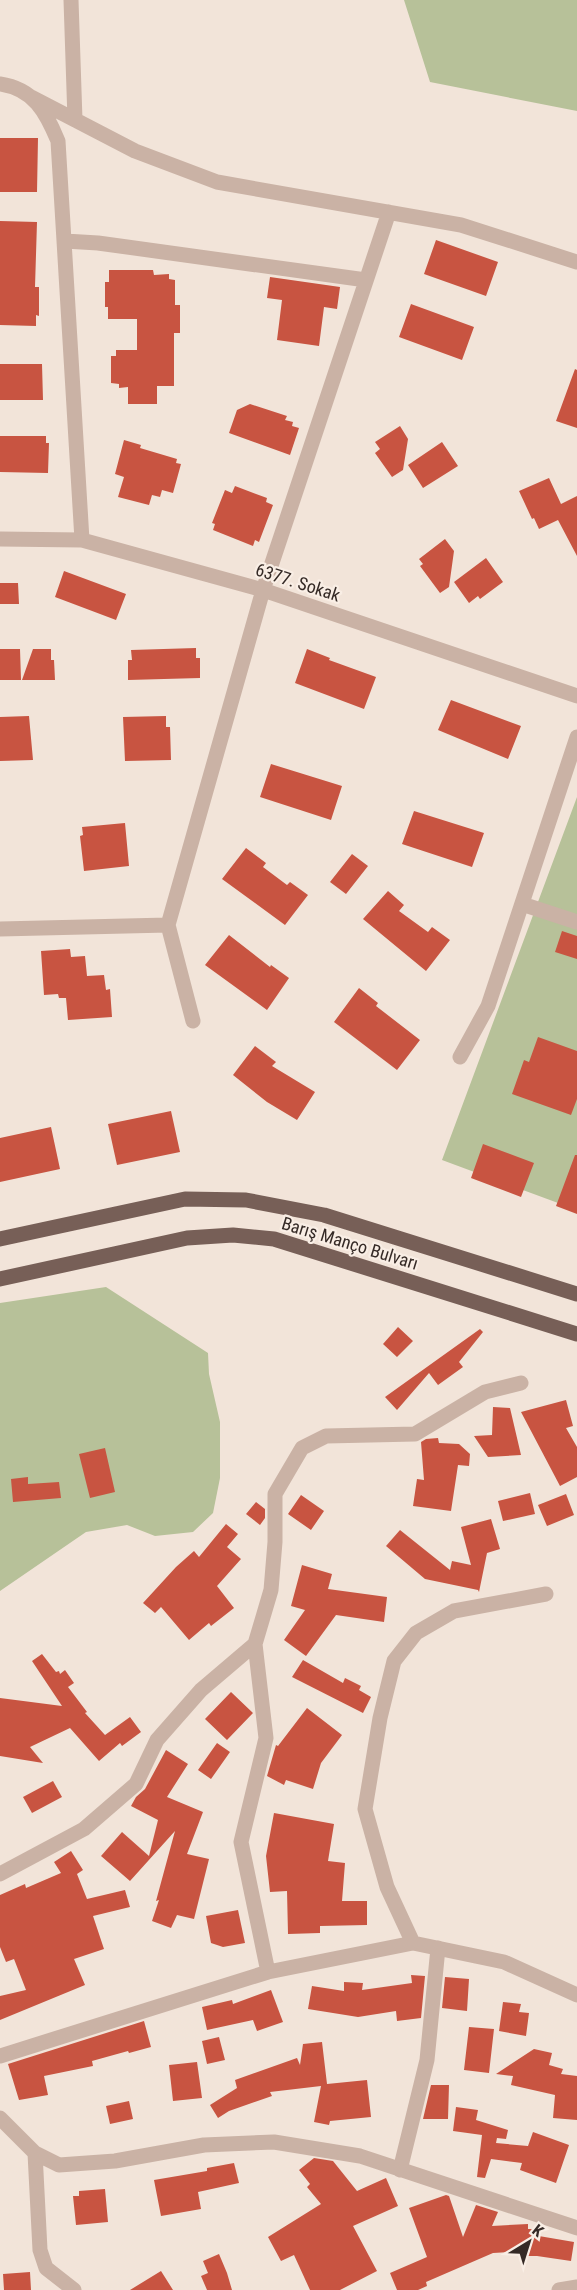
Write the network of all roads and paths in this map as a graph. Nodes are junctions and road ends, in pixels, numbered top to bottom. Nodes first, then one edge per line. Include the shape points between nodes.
1 (71, 0) edge
2 (0, 84) edge
3 (32, 97) junction
4 (75, 120) junction
5 (389, 213) junction
6 (65, 241) junction
7 (577, 262) edge
8 (366, 280) junction
9 (0, 539) edge
10 (82, 540) junction
11 (263, 590) junction
12 (577, 696) edge
13 (577, 737) edge
14 (522, 904) junction
15 (577, 922) edge
16 (168, 925) junction
17 (0, 929) edge
18 (193, 1021) dead end
19 (460, 1057) dead end
20 (0, 1239) edge
21 (0, 1279) edge
22 (577, 1294) edge
23 (577, 1334) edge
24 (521, 1383) dead end
25 (546, 1594) dead end
26 (255, 1644) junction
27 (0, 1874) edge
28 (413, 1943) junction
29 (438, 1948) junction
30 (268, 1972) junction
31 (577, 1995) edge
32 (0, 2056) edge
33 (0, 2118) edge
34 (35, 2152) junction
35 (400, 2170) junction
36 (577, 2228) edge
37 (577, 2287) edge
38 (74, 2290) edge
39 (559, 2290) edge

1 - 4 street
2 - 3 street
3 - 4 street
3 - 6 street via 46,112 58,141
4 - 5 street via 135,151 217,182
5 - 7 street via 461,225
5 - 8 street
6 - 8 street
6 - 10 street
8 - 11 street
9 - 10 street, 6377. Sokak
10 - 11 street, 6377. Sokak
11 - 12 street, 6377. Sokak
11 - 16 street
13 - 14 street
14 - 15 street
14 - 19 street via 488,1006
16 - 17 street
16 - 18 street
20 - 22 main road, Barış Manço Bulvarı via 184,1199 246,1200 324,1215
21 - 23 main road, Barış Manço Bulvarı via 187,1238 233,1235 274,1239
24 - 26 street via 485,1392 415,1434 326,1436 302,1448 275,1494 271,1590
25 - 28 street via 454,1611 416,1633 394,1661 365,1809 387,1887
26 - 27 street via 201,1690 157,1740 136,1784 84,1829
26 - 30 street via 266,1738 241,1842
28 - 29 street
28 - 30 street
29 - 31 street via 504,1962
29 - 35 street via 427,2060
30 - 32 street
33 - 34 street
34 - 35 street via 59,2165 115,2161 204,2145 274,2142 360,2156
34 - 38 street via 40,2250 46,2268
35 - 36 street
37 - 39 street

